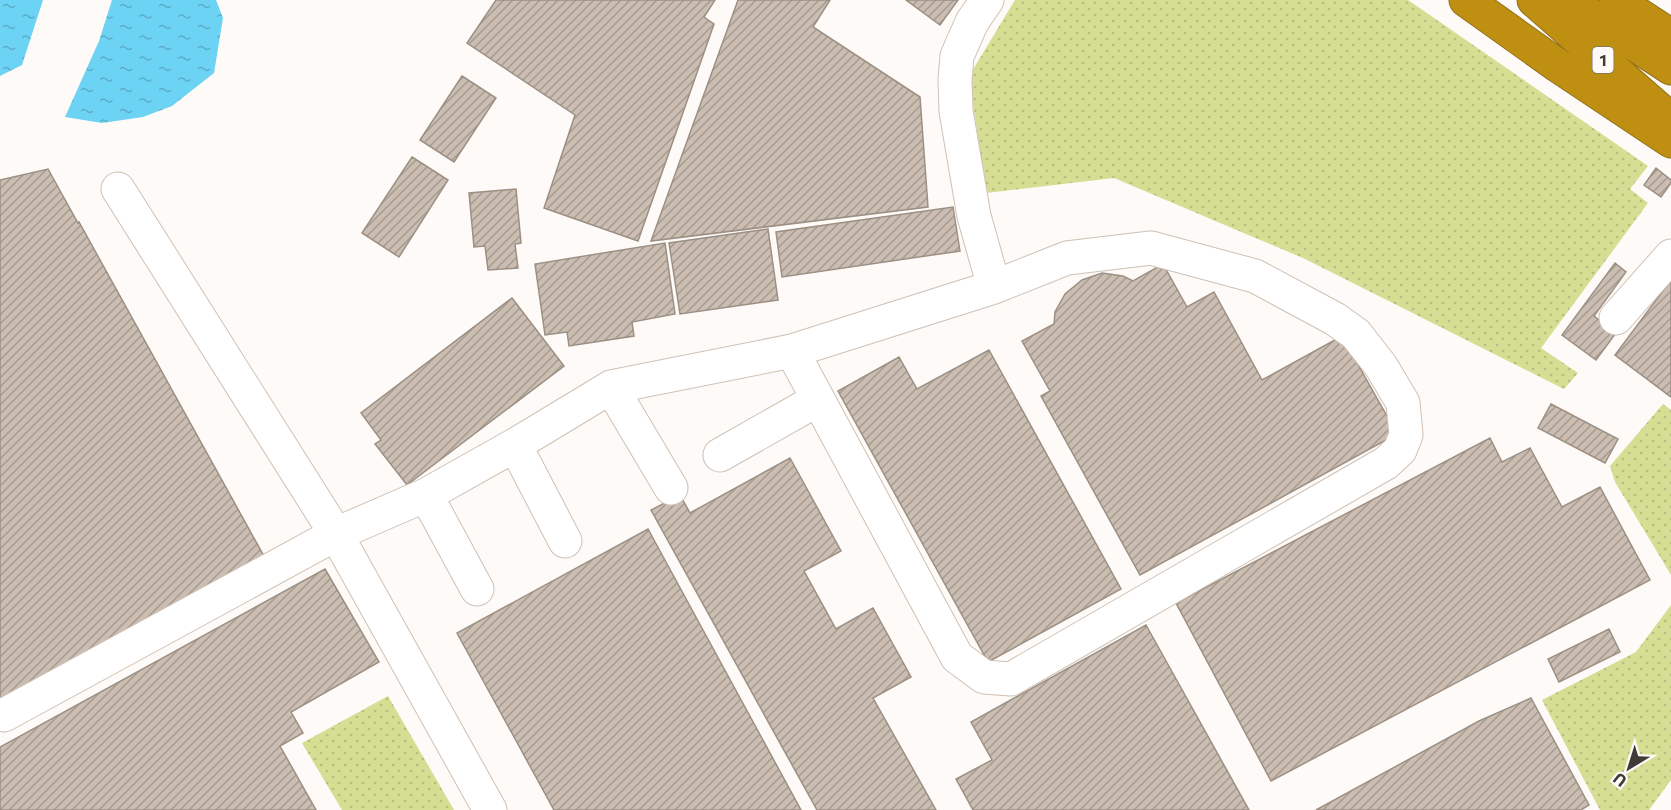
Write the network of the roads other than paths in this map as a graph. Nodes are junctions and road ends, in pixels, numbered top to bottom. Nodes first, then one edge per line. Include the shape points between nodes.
1 (987, 0) edge
2 (1466, 0) edge
3 (1534, 0) edge
4 (1567, 0) edge
5 (1616, 0) edge
6 (1657, 0) edge
7 (1671, 9) edge
8 (1671, 36) edge
9 (1671, 68) edge
10 (1671, 120) edge
11 (1671, 141) edge
12 (118, 189) dead end
13 (1671, 256) edge
14 (994, 287) junction
15 (1616, 318) dead end
16 (792, 351) junction
17 (612, 387) junction
18 (817, 400) junction
19 (515, 445) junction
20 (720, 456) dead end
21 (671, 488) dead end
22 (426, 495) junction
23 (336, 534) junction
24 (565, 541) dead end
25 (477, 589) dead end
26 (4, 715) dead end
27 (490, 810) edge

1 - 14 lane via 972,21 957,56 955,80 956,111 974,216
2 - 11 highway
3 - 10 highway, 1
4 - 9 highway
5 - 8 highway
6 - 7 highway
12 - 23 lane
13 - 15 lane
14 - 16 lane
14 - 18 lane via 1067,258 1151,248 1255,276 1356,334 1403,403 1406,435 1400,450 1386,463 1011,679 984,677 957,657
16 - 17 lane
16 - 18 lane
17 - 19 lane
17 - 21 lane
18 - 20 lane
19 - 22 lane
19 - 24 lane
22 - 23 lane
22 - 25 lane
23 - 26 lane
23 - 27 lane

